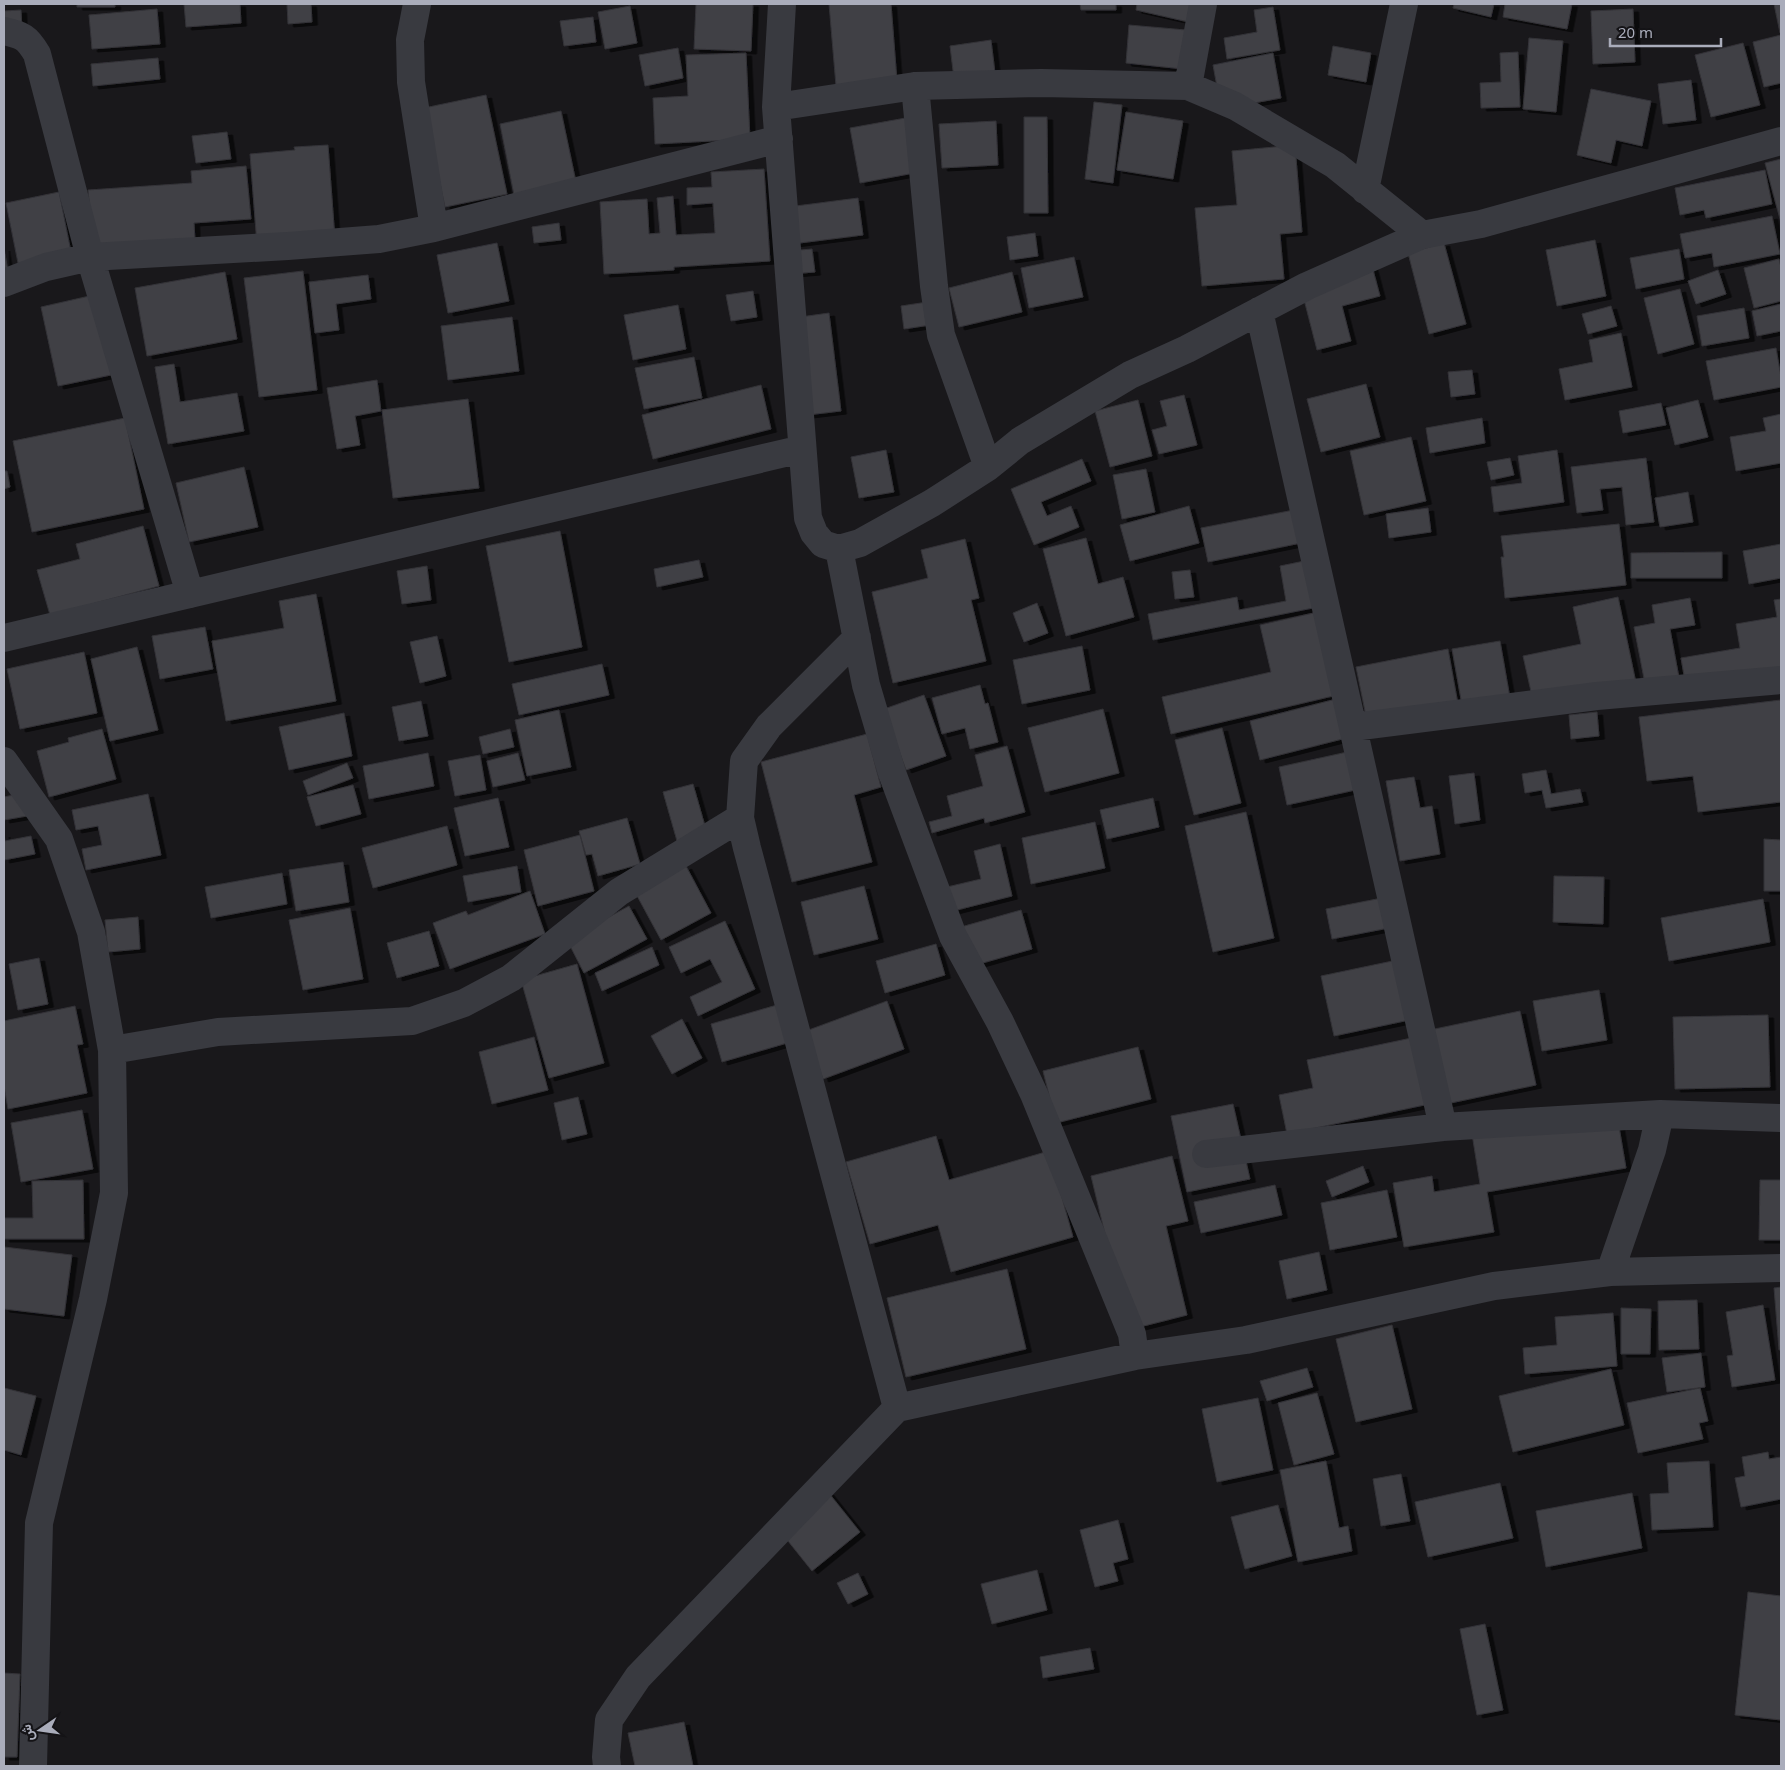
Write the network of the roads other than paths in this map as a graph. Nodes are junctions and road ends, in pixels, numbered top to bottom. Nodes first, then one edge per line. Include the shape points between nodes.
1 (417, 4) edge
2 (782, 4) edge
3 (1203, 4) edge
4 (1404, 4) edge
5 (4, 31) edge
6 (915, 86) junction
7 (1188, 86) junction
8 (776, 107) junction
9 (779, 139) junction
10 (1781, 142) edge
11 (1365, 190) junction
12 (434, 228) junction
13 (1422, 235) junction
14 (90, 257) junction
15 (4, 283) edge
16 (1259, 311) junction
17 (802, 449) junction
18 (988, 467) junction
19 (839, 549) junction
20 (190, 594) junction
21 (4, 638) edge
22 (858, 638) junction
23 (1781, 680) edge
24 (1354, 727) junction
25 (4, 761) edge
26 (740, 818) junction
27 (112, 1050) junction
28 (1660, 1114) junction
29 (1781, 1118) edge
30 (1443, 1127) junction
31 (1206, 1154) dead end
32 (1781, 1268) edge
33 (1610, 1272) junction
34 (1135, 1356) junction
35 (897, 1408) junction
36 (33, 1766) edge
37 (607, 1766) edge

1 - 12 street via 410,40 411,82
2 - 8 street
3 - 7 street
4 - 11 street
5 - 14 street via 20,34 30,41 37,54
6 - 7 street via 1041,83
6 - 8 street
6 - 18 street via 934,286 942,335
7 - 11 street via 1235,106 1335,165
8 - 9 street
9 - 12 street
9 - 17 street
10 - 13 street via 1481,224
11 - 13 street
12 - 14 street via 379,239
13 - 16 street
14 - 15 street via 46,267
14 - 20 street
16 - 18 street via 1130,375 1020,441
16 - 24 street
17 - 19 street via 808,518 823,544
17 - 20 street
18 - 19 street via 932,504 860,543
19 - 22 street
20 - 21 street
22 - 26 street via 768,726 744,761
22 - 34 street via 866,685 892,773 949,927 1034,1094 1132,1334
23 - 24 street via 1597,696
24 - 30 street
25 - 27 street via 59,839 91,932
26 - 27 street via 619,892 511,978 464,1004 412,1021 218,1032
26 - 35 street
27 - 36 street via 114,1193 39,1522
28 - 29 street
28 - 30 street
28 - 33 street via 1652,1150
30 - 31 street
32 - 33 street
33 - 34 street via 1494,1286 1246,1340
34 - 35 street
35 - 37 street via 638,1677 609,1720

